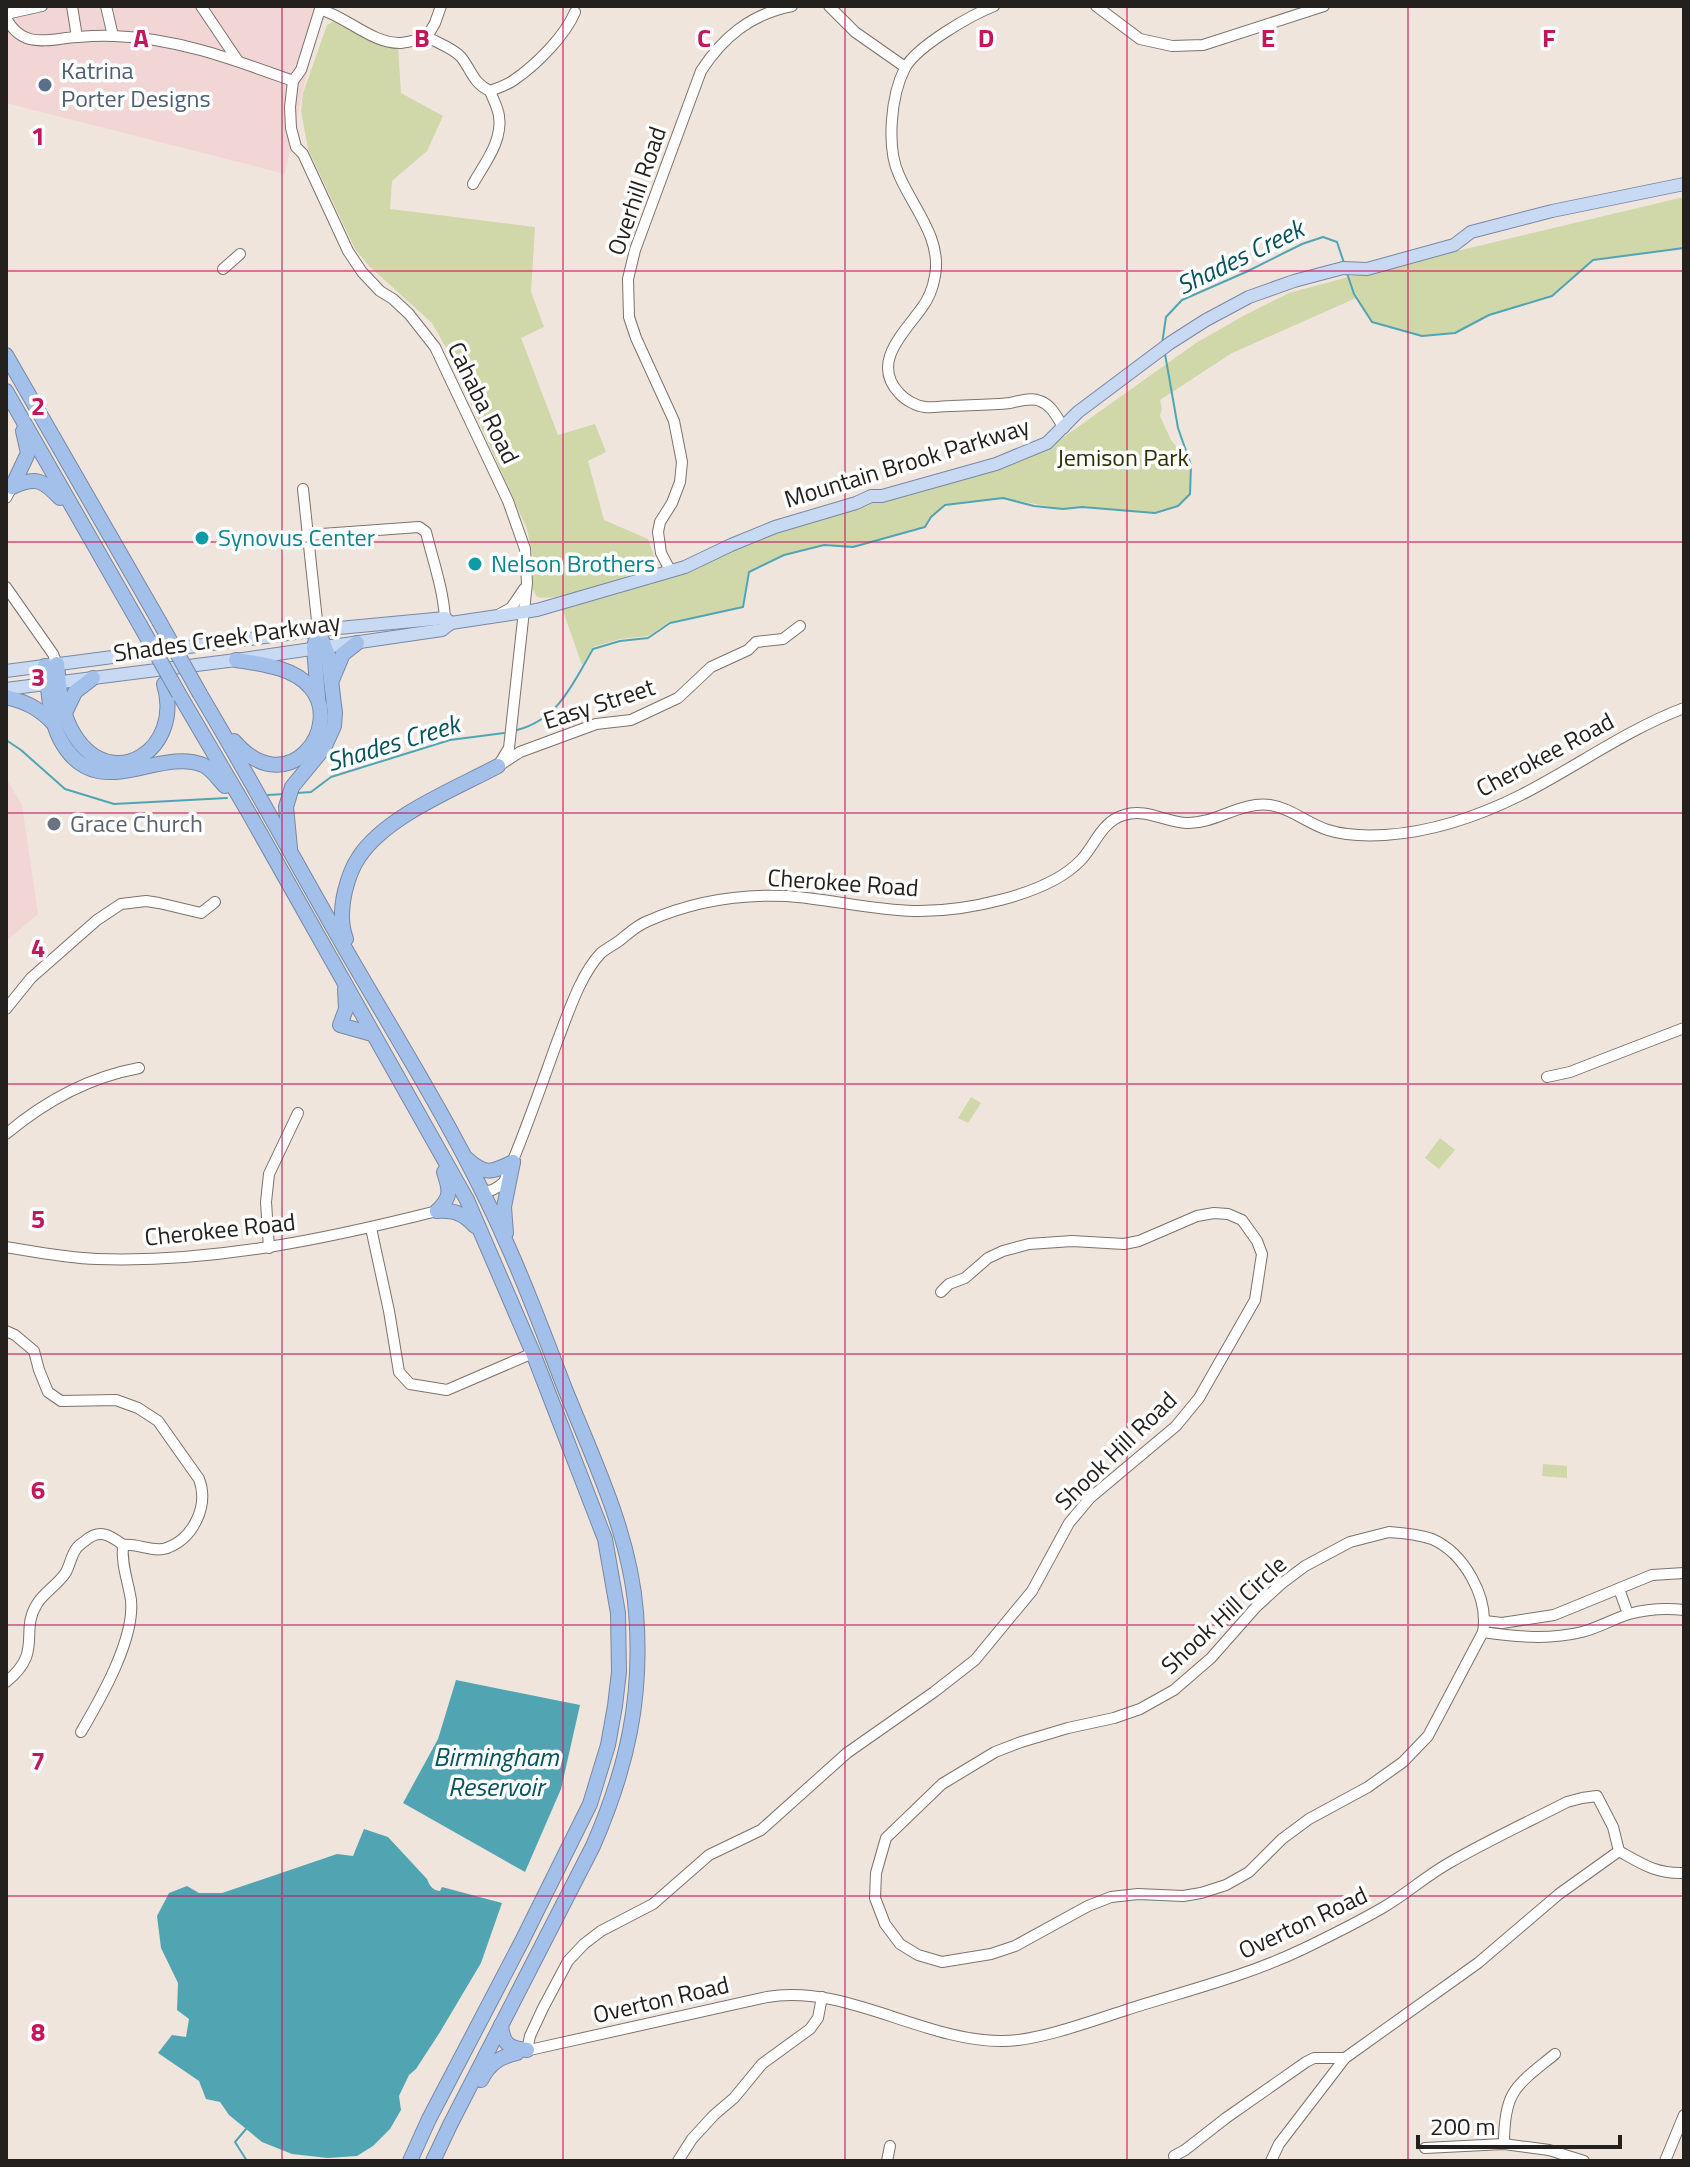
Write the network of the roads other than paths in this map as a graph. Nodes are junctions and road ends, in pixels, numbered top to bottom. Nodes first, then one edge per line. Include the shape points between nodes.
1 (42, 6) edge
2 (72, 6) edge
3 (106, 6) edge
4 (201, 6) edge
5 (441, 6) edge
6 (792, 6) edge
7 (829, 6) edge
8 (994, 6) edge
9 (1096, 6) edge
10 (1324, 6) edge
11 (325, 10) edge
12 (575, 12) dead end
13 (6, 16) edge
14 (113, 36) junction
15 (77, 37) junction
16 (427, 37) junction
17 (238, 61) junction
18 (905, 67) junction
19 (293, 81) junction
20 (490, 91) junction
21 (473, 184) dead end
22 (1684, 184) edge
23 (240, 254) dead end
24 (223, 269) dead end
25 (6, 355) edge
26 (6, 391) edge
27 (20, 417) junction
28 (1064, 428) junction
29 (303, 489) dead end
30 (9, 492) edge
31 (78, 518) junction
32 (308, 535) junction
33 (670, 570) junction
34 (527, 583) junction
35 (6, 587) edge
36 (523, 612) junction
37 (496, 616) junction
38 (448, 621) junction
39 (135, 626) junction
40 (800, 626) dead end
41 (318, 630) junction
42 (357, 643) junction
43 (320, 648) junction
44 (236, 660) junction
45 (51, 665) junction
46 (6, 671) edge
47 (93, 678) junction
48 (332, 681) junction
49 (53, 682) junction
50 (6, 689) edge
51 (6, 697) edge
52 (319, 702) junction
53 (1684, 708) edge
54 (214, 718) junction
55 (60, 719) junction
56 (128, 766) junction
57 (498, 766) junction
58 (250, 815) junction
59 (290, 852) junction
60 (215, 902) dead end
61 (353, 963) junction
62 (344, 985) junction
63 (6, 1009) edge
64 (1684, 1028) edge
65 (372, 1034) junction
66 (387, 1060) junction
67 (139, 1068) dead end
68 (1547, 1077) dead end
69 (298, 1113) dead end
70 (6, 1134) edge
71 (431, 1137) junction
72 (464, 1156) junction
73 (513, 1162) junction
74 (481, 1191) junction
75 (437, 1211) junction
76 (371, 1228) junction
77 (481, 1231) junction
78 (506, 1242) junction
79 (6, 1247) edge
80 (269, 1248) junction
81 (941, 1292) dead end
82 (6, 1331) edge
83 (533, 1353) junction
84 (123, 1545) junction
85 (1684, 1573) edge
86 (1619, 1589) junction
87 (1684, 1610) edge
88 (1628, 1614) junction
89 (1484, 1626) junction
90 (6, 1682) edge
91 (81, 1732) dead end
92 (590, 1804) junction
93 (1619, 1851) junction
94 (1684, 1873) edge
95 (822, 1997) junction
96 (497, 2009) junction
97 (501, 2025) junction
98 (488, 2050) junction
99 (522, 2052) junction
100 (1555, 2054) dead end
101 (1345, 2058) junction
102 (1684, 2115) edge
103 (429, 2119) junction
104 (1504, 2144) junction
105 (890, 2146) dead end
106 (1425, 2148) dead end
107 (1174, 2156) dead end
108 (434, 2158) edge
109 (403, 2161) edge
110 (410, 2161) edge
111 (678, 2161) edge
112 (887, 2161) edge
113 (1271, 2161) edge
114 (1584, 2161) edge
115 (1665, 2161) edge

1 - 13 street
2 - 15 street
3 - 14 street
4 - 17 street
5 - 16 street
6 - 33 street, Overhill Road via 751,20 727,37 701,71 628,279 629,317 674,421 682,462 680,482 658,532
7 - 18 street via 855,32
8 - 18 street via 929,43
9 - 10 street via 1140,39 1172,46 1203,45
11 - 16 street via 380,38 401,43
11 - 19 street, Cahaba Road
12 - 20 street via 535,64
13 - 15 street via 10,26 29,39
14 - 15 street
14 - 17 street via 155,39
16 - 20 street via 460,57 479,86
17 - 19 street
18 - 28 street via 894,104 894,157 936,260 930,293 890,351 891,383 906,400 924,407 1038,399
19 - 34 street, Cahaba Road via 290,107 296,147 362,272 409,314 435,347 508,501 525,549
20 - 21 street via 499,128
22 - 28 main road, Mountain Brook Parkway via 1471,232 1454,245 1370,268 1343,268 1249,297 1170,343
23 - 24 street
25 - 54 highway, bridge
26 - 27 highway
27 - 30 highway via 28,453
27 - 31 highway
28 - 33 main road, Mountain Brook Parkway via 1047,443 996,464 775,527
29 - 32 street
30 - 31 highway via 41,481
31 - 39 highway via 95,564
32 - 38 street via 419,527 426,532
32 - 41 street
33 - 36 main road, Mountain Brook Parkway
34 - 36 street, Cahaba Road
34 - 37 street via 511,608
35 - 45 street
36 - 37 main road, Shades Creek Parkway
36 - 57 street, Cahaba Road via 509,748
37 - 38 main road, Shades Creek Parkway
38 - 41 main road, Shades Creek Parkway
38 - 42 main road, Shades Creek Parkway via 442,630
39 - 56 highway via 164,684 169,706 158,742
39 - 58 highway, bridge
40 - 57 street, Easy Street via 783,639 756,642 711,667 678,698 631,720 596,724 520,752
41 - 43 highway
41 - 45 main road, Shades Creek Parkway
42 - 43 main road, Shades Creek Parkway
42 - 48 highway via 343,654
43 - 44 main road, Shades Creek Parkway
43 - 48 highway
43 - 52 highway
44 - 47 main road, Shades Creek Parkway
44 - 52 highway via 295,675
45 - 46 main road, Shades Creek Parkway
45 - 49 highway
47 - 49 main road, Shades Creek Parkway
47 - 55 highway via 75,692
48 - 59 highway via 332,734 292,787 286,807
49 - 50 main road, Shades Creek Parkway
49 - 55 highway
51 - 55 highway
52 - 54 highway via 320,724 313,744 283,765 250,758
53 - 73 street, Cherokee Road via 1521,795 1437,826 1356,836 1268,805 1188,823 1129,813 1107,824 1080,861 1056,881 972,906 914,911 786,896 739,897 644,922 601,954 584,979
54 - 59 highway
55 - 56 highway via 60,740 86,766 103,772
56 - 58 highway via 192,762 210,769
57 - 61 highway via 405,815 359,856 341,907
58 - 62 highway
59 - 61 highway
60 - 63 street via 201,913 146,901 121,904 31,978
61 - 72 highway
62 - 65 highway
62 - 65 highway via 347,1004 340,1025
64 - 68 street
65 - 66 highway
66 - 71 highway
66 - 74 highway via 465,1182
67 - 70 street via 79,1088 30,1114
69 - 80 street via 269,1174
71 - 75 highway via 449,1191
71 - 77 highway
72 - 73 highway via 487,1172
72 - 74 highway
73 - 74 street, Cherokee Road via 504,1182
73 - 78 highway via 504,1207
74 - 78 highway
75 - 76 street, Cherokee Road
75 - 77 highway via 461,1213
76 - 80 street, Cherokee Road
76 - 83 street via 399,1372 410,1384 447,1390
77 - 83 highway
78 - 97 highway via 626,1550 638,1661 631,1732 612,1802
79 - 80 street, Cherokee Road via 96,1259 168,1259
81 - 99 street, Shook Hill Road via 1003,1251 1072,1241 1124,1244 1214,1213 1242,1220 1262,1254 1255,1300 1199,1398 1176,1426 1090,1498 1069,1523 1032,1591 975,1660 847,1753 761,1830 709,1855 653,1904 584,1944 568,1961
82 - 84 street via 34,1351 48,1392 61,1401 116,1400 138,1408 158,1421 199,1479 203,1502 186,1536 168,1548
83 - 92 highway via 605,1539 618,1613 615,1706
84 - 90 street via 100,1533 76,1548 65,1574 37,1604 30,1649
84 - 91 street via 130,1626
85 - 86 street via 1652,1575
86 - 88 street
86 - 89 street via 1554,1615
87 - 88 street
88 - 89 street via 1555,1637 1518,1637
89 - 89 street, Shook Hill Circle via 1469,1572 1434,1540 1389,1532 1350,1542 1281,1584 1174,1690 1140,1709 995,1752 942,1784 886,1838 875,1898 885,1924 900,1944 942,1962 1015,1946 1111,1897 1183,1896 1226,1885 1249,1872 1309,1819 1403,1762 1428,1736
92 - 96 highway via 560,1882
92 - 103 highway
93 - 94 street via 1654,1870
93 - 95 street, Overton Road via 1597,1796 1567,1802 1448,1863 1385,1907 1255,1970 1023,2039 980,2040
93 - 101 street via 1478,1963
95 - 99 street, Overton Road via 782,1994
95 - 111 street via 810,2029 762,2064
96 - 97 highway via 492,2029
96 - 98 highway via 481,2037
97 - 98 highway
97 - 99 highway via 504,2040
98 - 99 street, Overton Road
98 - 108 highway
99 - 108 highway via 497,2060 486,2070
100 - 104 street via 1516,2087 1504,2120
101 - 107 street via 1306,2062
101 - 113 street
102 - 115 street
103 - 109 highway
103 - 110 highway
104 - 106 street
104 - 114 street
105 - 112 street

